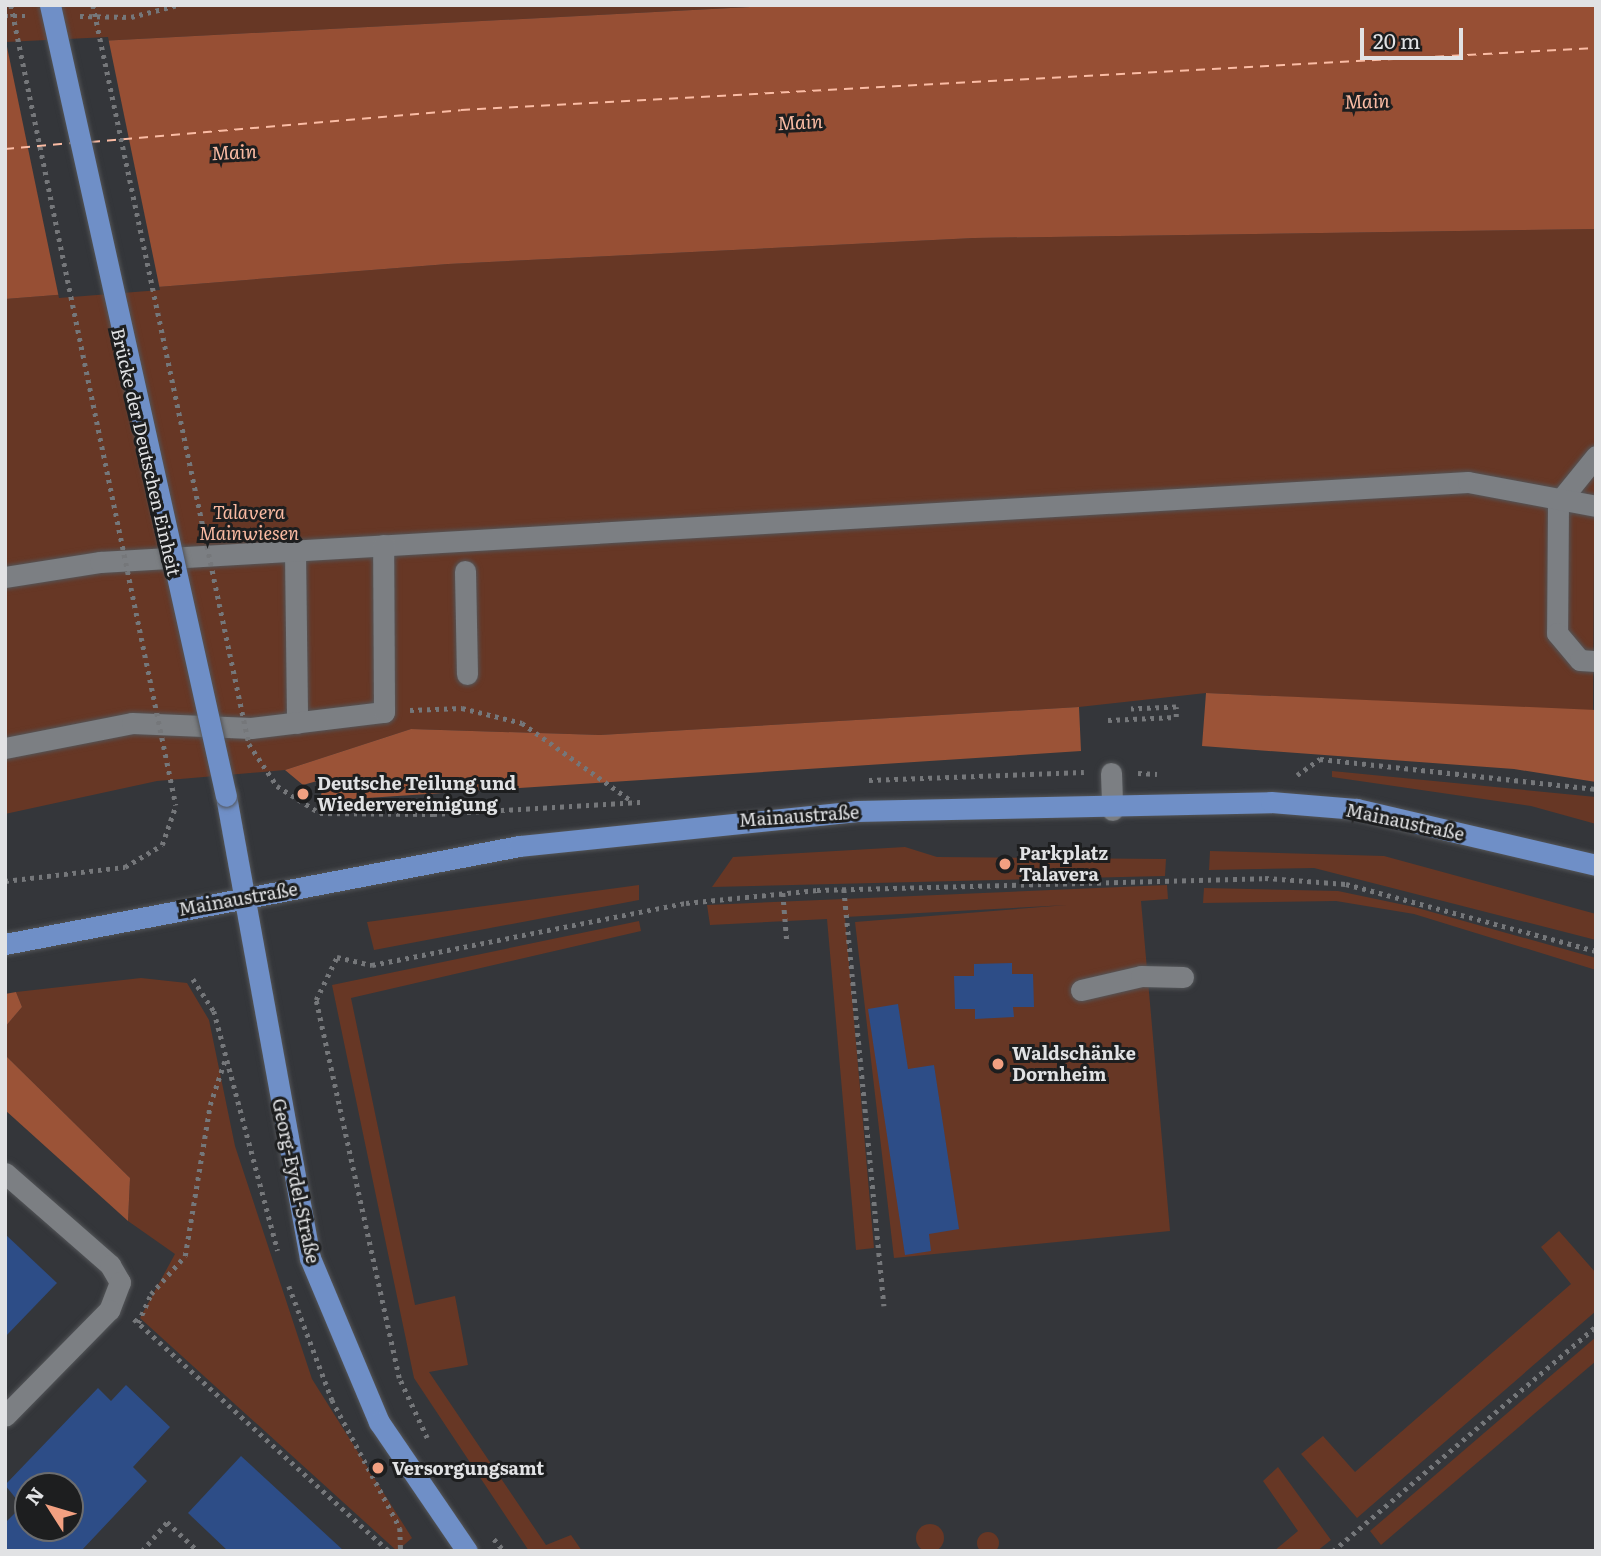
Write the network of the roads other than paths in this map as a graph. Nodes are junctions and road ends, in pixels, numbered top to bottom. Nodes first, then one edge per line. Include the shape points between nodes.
1 (41, 11) edge
2 (1596, 456) edge
3 (1558, 503) junction
4 (1596, 506) edge
5 (383, 545) junction
6 (295, 551) junction
7 (465, 571) dead end
8 (5, 577) edge
9 (1596, 661) edge
10 (467, 674) dead end
11 (297, 723) junction
12 (5, 748) edge
13 (1111, 773) dead end
14 (1112, 810) junction
15 (1596, 864) edge
16 (244, 899) junction
17 (5, 944) edge
18 (1183, 977) dead end
19 (1081, 990) dead end
20 (5, 1173) edge
21 (5, 1416) edge
22 (467, 1551) edge

1 - 16 main road, Brücke der Deutschen Einheit, bridge via 226,796
2 - 3 street
3 - 4 street
3 - 5 street via 1468,482
3 - 9 street via 1557,633 1580,660
5 - 6 street
5 - 11 street via 384,712
6 - 8 street via 100,562
6 - 11 street
7 - 10 street
11 - 12 street via 251,728 132,723
13 - 14 street
14 - 15 main road, Mainaustraße via 1271,802 1357,809
14 - 16 main road, Mainaustraße via 856,811 682,824 519,846
16 - 17 main road, Mainaustraße
16 - 22 main road, Georg-Eydel-Straße via 310,1258 379,1422
18 - 19 street via 1141,976
20 - 21 street via 110,1265 117,1296

